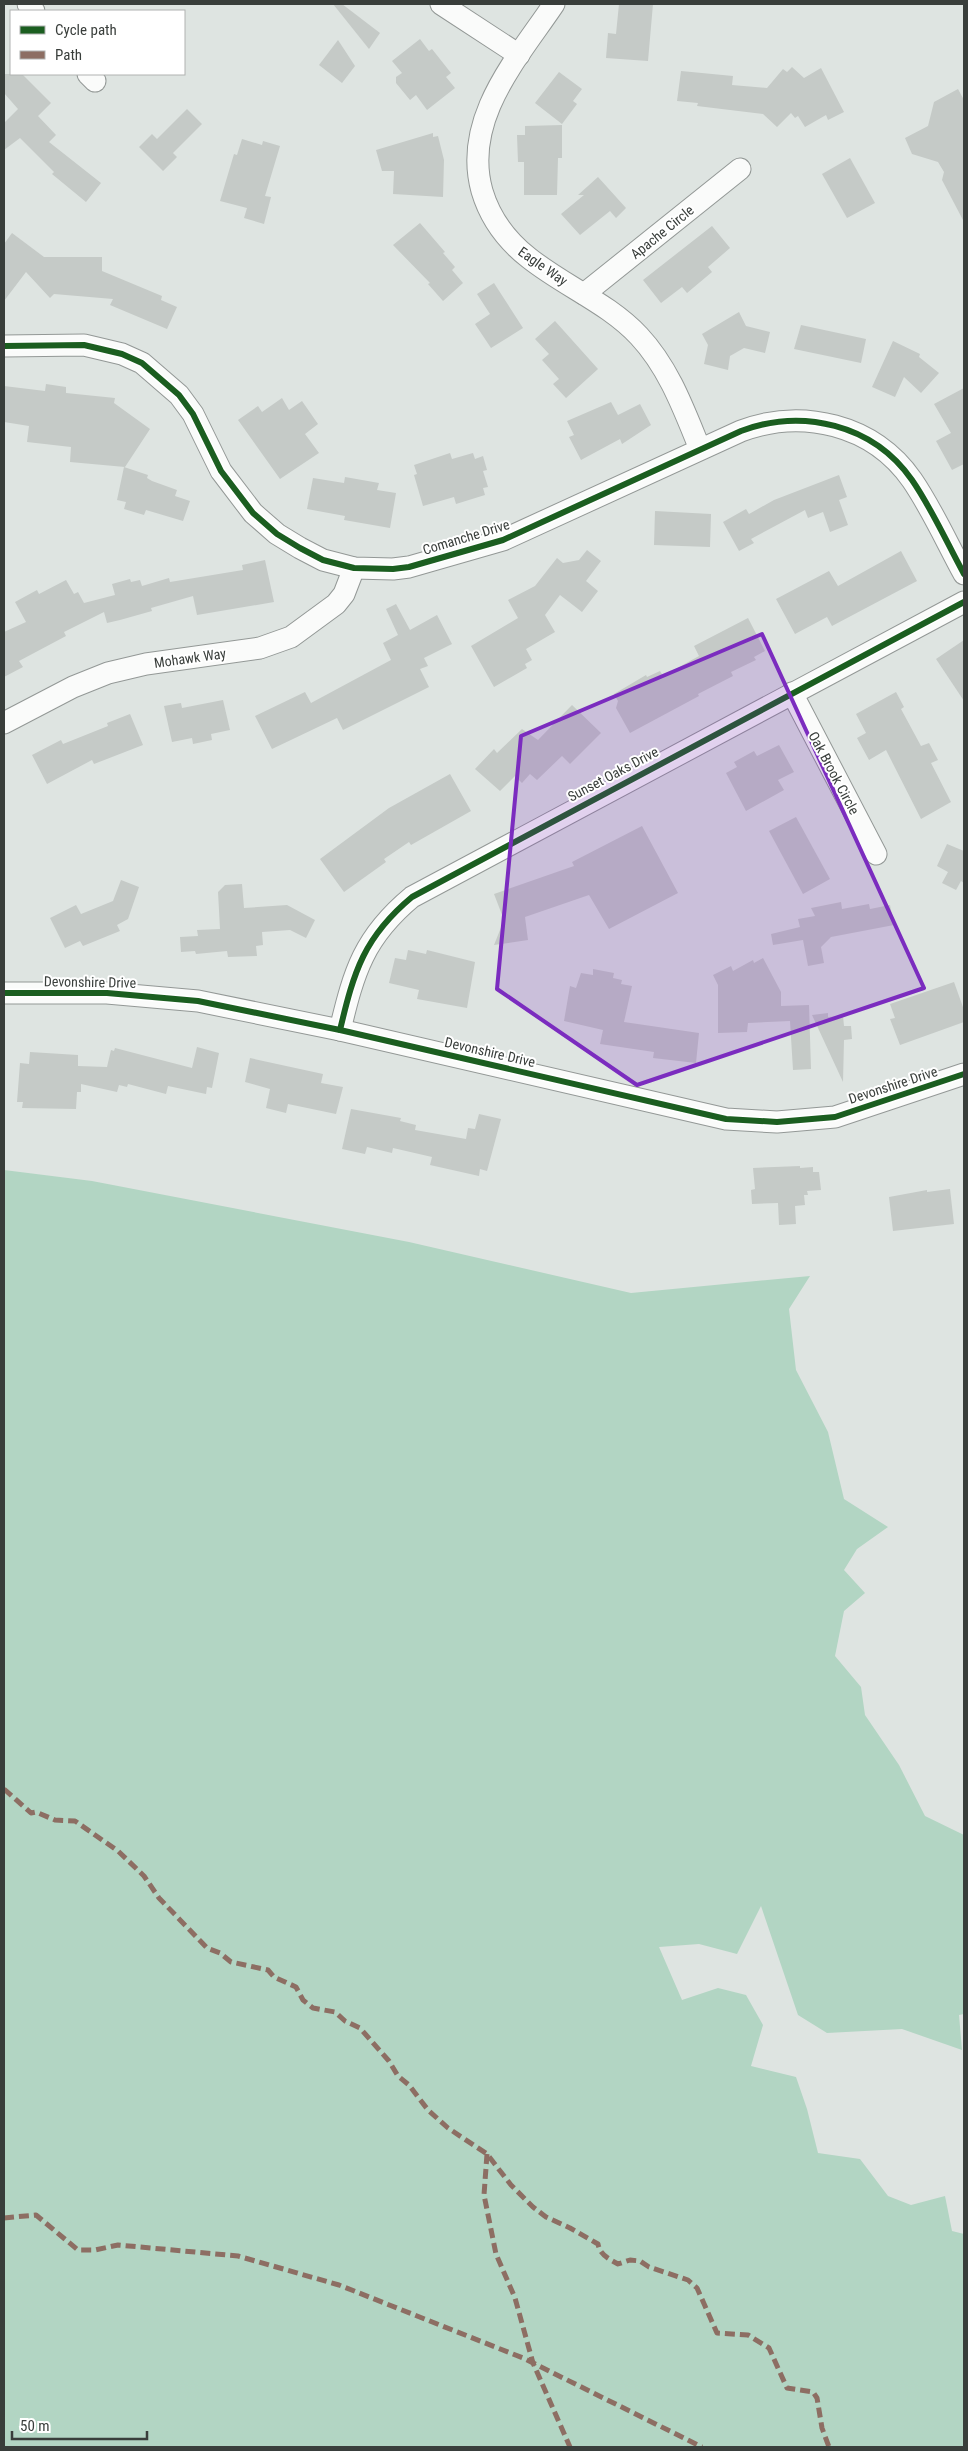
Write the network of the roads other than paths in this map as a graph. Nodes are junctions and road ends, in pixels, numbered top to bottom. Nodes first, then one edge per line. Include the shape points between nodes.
1 (441, 4) edge
2 (554, 4) edge
3 (519, 55) junction
4 (740, 169) dead end
5 (584, 294) junction
6 (4, 346) edge
7 (700, 449) junction
8 (354, 568) junction
9 (964, 574) edge
10 (964, 602) edge
11 (792, 693) junction
12 (4, 723) edge
13 (876, 854) dead end
14 (4, 992) edge
15 (340, 1030) junction
16 (964, 1074) edge

1 - 3 street
2 - 3 street, Eagle Way
3 - 5 street, Eagle Way via 489,106 482,125 478,146 480,184 493,219 516,246
4 - 5 street, Apache Circle
5 - 7 street, Eagle Way via 628,325 654,354 673,387
6 - 8 street, Comanche Drive via 84,345 122,354 142,364 173,389 193,414 221,471 253,513 277,534 300,548 323,560
7 - 8 street, Comanche Drive via 503,540 409,567
7 - 9 street, Comanche Drive via 755,426 785,420 838,426 859,435 878,446 912,479
8 - 12 street, Mohawk Way via 344,594 336,604 304,630 280,642 108,673 73,687
10 - 11 street, Sunset Oaks Drive
11 - 13 street, Oak Brook Circle
11 - 15 street, Sunset Oaks Drive via 412,897 384,923 361,959 352,980
14 - 15 street, Devonshire Drive via 107,993 198,1001
15 - 16 street, Devonshire Drive via 705,1115 752,1121 835,1117

